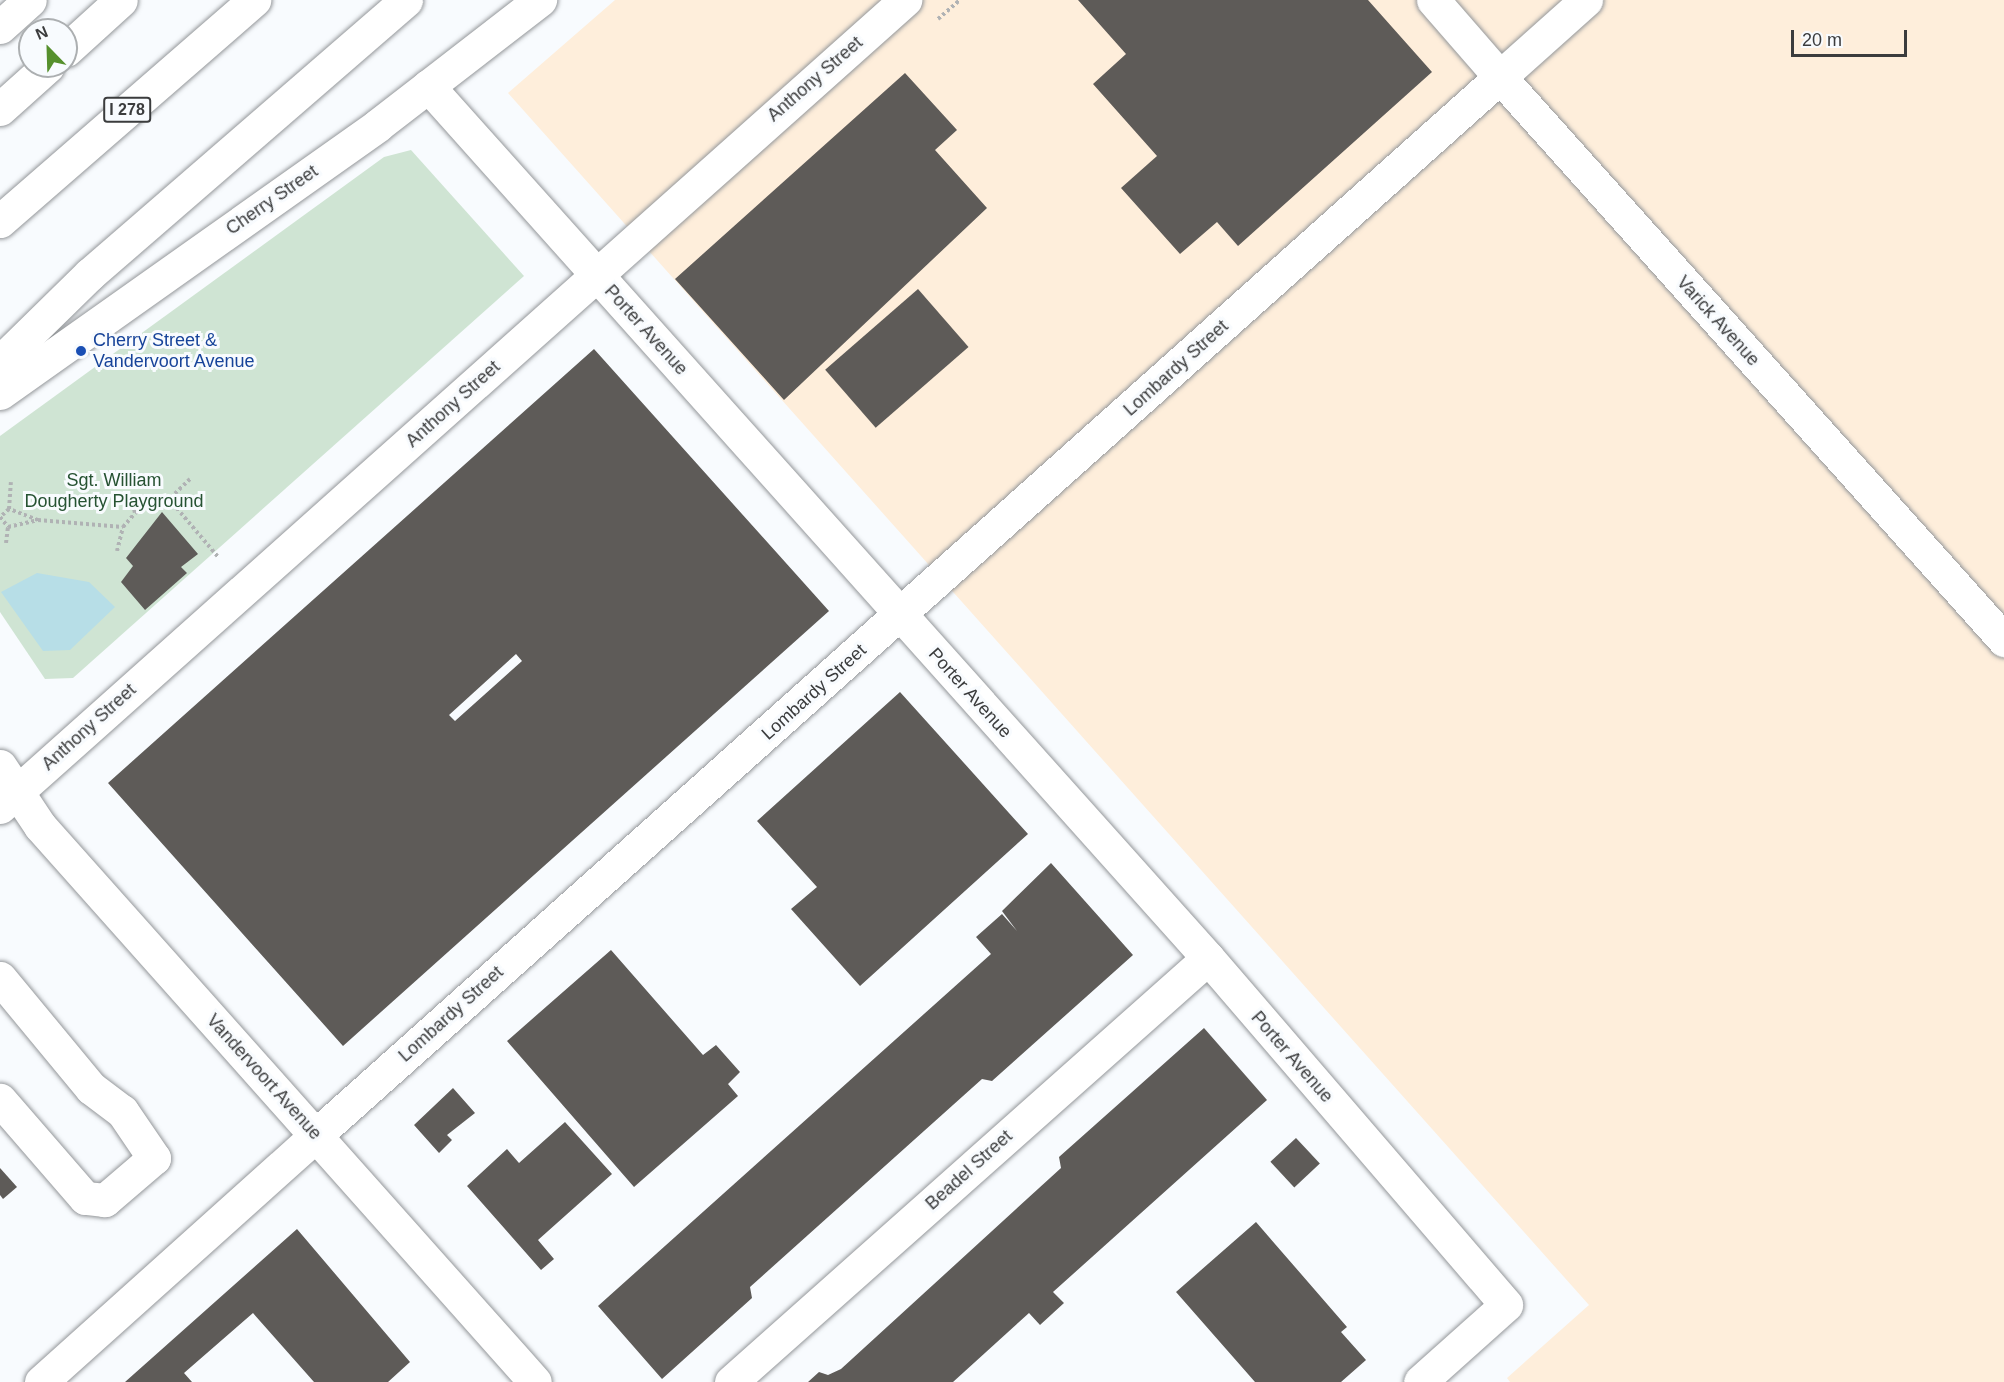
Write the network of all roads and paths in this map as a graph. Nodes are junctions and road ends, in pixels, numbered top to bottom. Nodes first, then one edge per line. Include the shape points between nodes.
1 (30, 0) edge
2 (121, 0) edge
3 (254, 0) edge
4 (406, 0) edge
5 (540, 0) edge
6 (905, 0) edge
7 (1433, 0) edge
8 (1586, 0) edge
9 (0, 27) edge
10 (78, 39) edge
11 (1500, 77) junction
12 (35, 78) edge
13 (428, 86) junction
14 (0, 110) edge
15 (0, 221) edge
16 (596, 274) junction
17 (0, 362) edge
18 (0, 393) edge
19 (190, 479) dead end
20 (11, 482) dead end
21 (132, 498) dead end
22 (169, 499) junction
23 (9, 509) junction
24 (135, 513) junction
25 (0, 517) edge
26 (38, 520) junction
27 (8, 527) junction
28 (123, 527) junction
29 (6, 543) dead end
30 (117, 551) dead end
31 (219, 558) dead end
32 (901, 615) junction
33 (2004, 640) edge
34 (6, 788) edge
35 (1208, 958) junction
36 (0, 978) edge
37 (0, 1100) edge
38 (316, 1135) junction
39 (41, 1382) edge
40 (536, 1382) edge
41 (731, 1382) edge
42 (1420, 1382) edge

1 - 9 main road
2 - 10 main road
3 - 15 main road, I 278
4 - 17 main road via 90,274
5 - 13 main road, Cherry Street
6 - 16 main road, Anthony Street
7 - 11 main road, Varick Avenue
8 - 11 main road, Lombardy Street
11 - 32 main road, Lombardy Street
11 - 33 main road, Varick Avenue
12 - 14 main road
13 - 16 main road, Porter Avenue
13 - 18 main road, Cherry Street
16 - 32 main road, Porter Avenue
16 - 34 main road, Anthony Street
19 - 22 path
20 - 23 path
21 - 24 path
22 - 24 path
22 - 31 path
23 - 25 path
23 - 26 path
24 - 28 path
25 - 27 path
26 - 27 path
26 - 28 path
27 - 29 path
28 - 30 path
32 - 35 main road, Porter Avenue
32 - 38 main road, Lombardy Street
34 - 38 main road, Vandervoort Avenue
35 - 41 main road, Beadel Street
35 - 42 main road, Porter Avenue via 1506,1305
36 - 37 main road via 92,1088 122,1111 154,1158 105,1200 85,1198
38 - 39 main road, Lombardy Street
38 - 40 main road, Vandervoort Avenue

